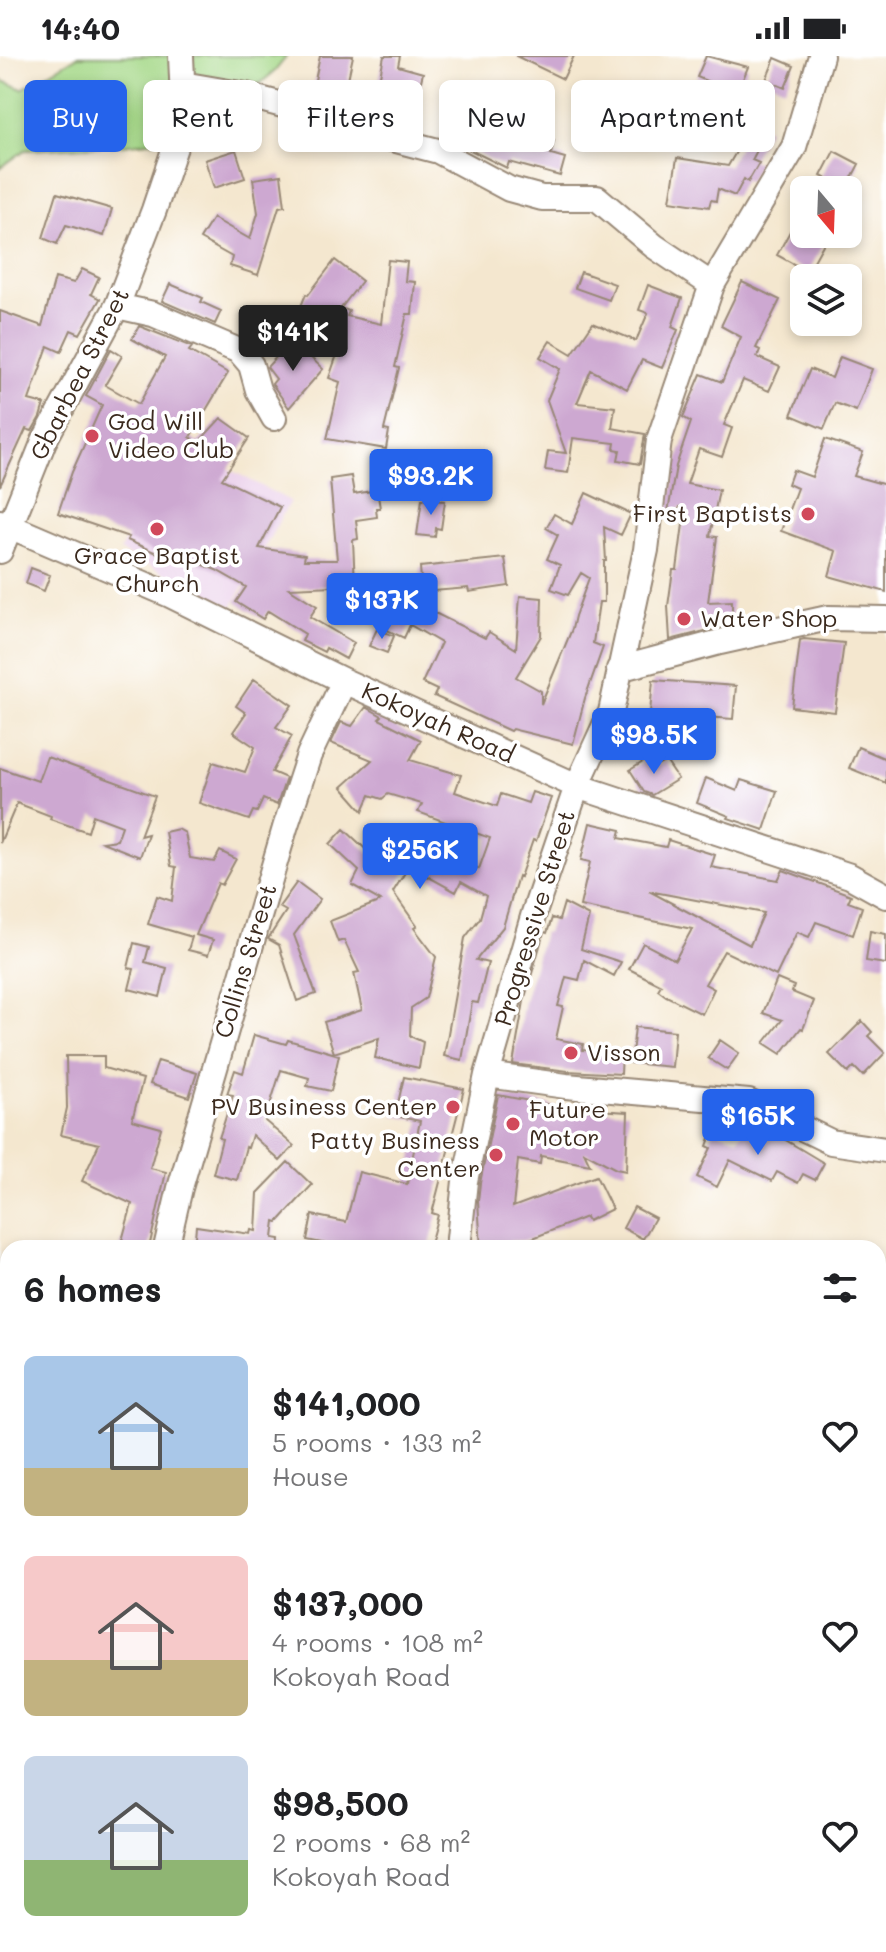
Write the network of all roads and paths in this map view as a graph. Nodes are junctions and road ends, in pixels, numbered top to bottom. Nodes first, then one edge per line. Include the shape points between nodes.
1 (821, 56) edge
2 (174, 57) edge
3 (181, 80) edge
4 (262, 99) edge
5 (173, 152) edge
6 (712, 285) junction
7 (117, 306) junction
8 (274, 418) dead end
9 (5, 524) edge
10 (0, 551) edge
11 (886, 619) edge
12 (619, 669) junction
13 (344, 681) junction
14 (577, 786) junction
15 (886, 896) edge
16 (487, 1075) junction
17 (886, 1150) edge
18 (168, 1240) edge
19 (459, 1240) edge

1 - 6 street, Progressive Street via 794,147
2 - 3 street, Gbarbea Street
4 - 6 street via 438,151 509,189 542,198 597,198
5 - 7 street, Gbarbea Street
6 - 12 street, Progressive Street via 659,440 646,550
7 - 8 street via 153,314 239,351 251,365
7 - 9 street, Gbarbea Street
9 - 10 street, Gbarbea Street
9 - 13 street, Kokoyah Road via 170,595
11 - 12 street via 828,618
12 - 14 street, Progressive Street via 611,712
13 - 14 street, Kokoyah Road
13 - 18 street, Collins Street via 309,755 285,828
14 - 15 street, Kokoyah Road via 850,876
14 - 16 street, Progressive Street
16 - 17 street via 749,1102 831,1142
16 - 19 street, Progressive Street

